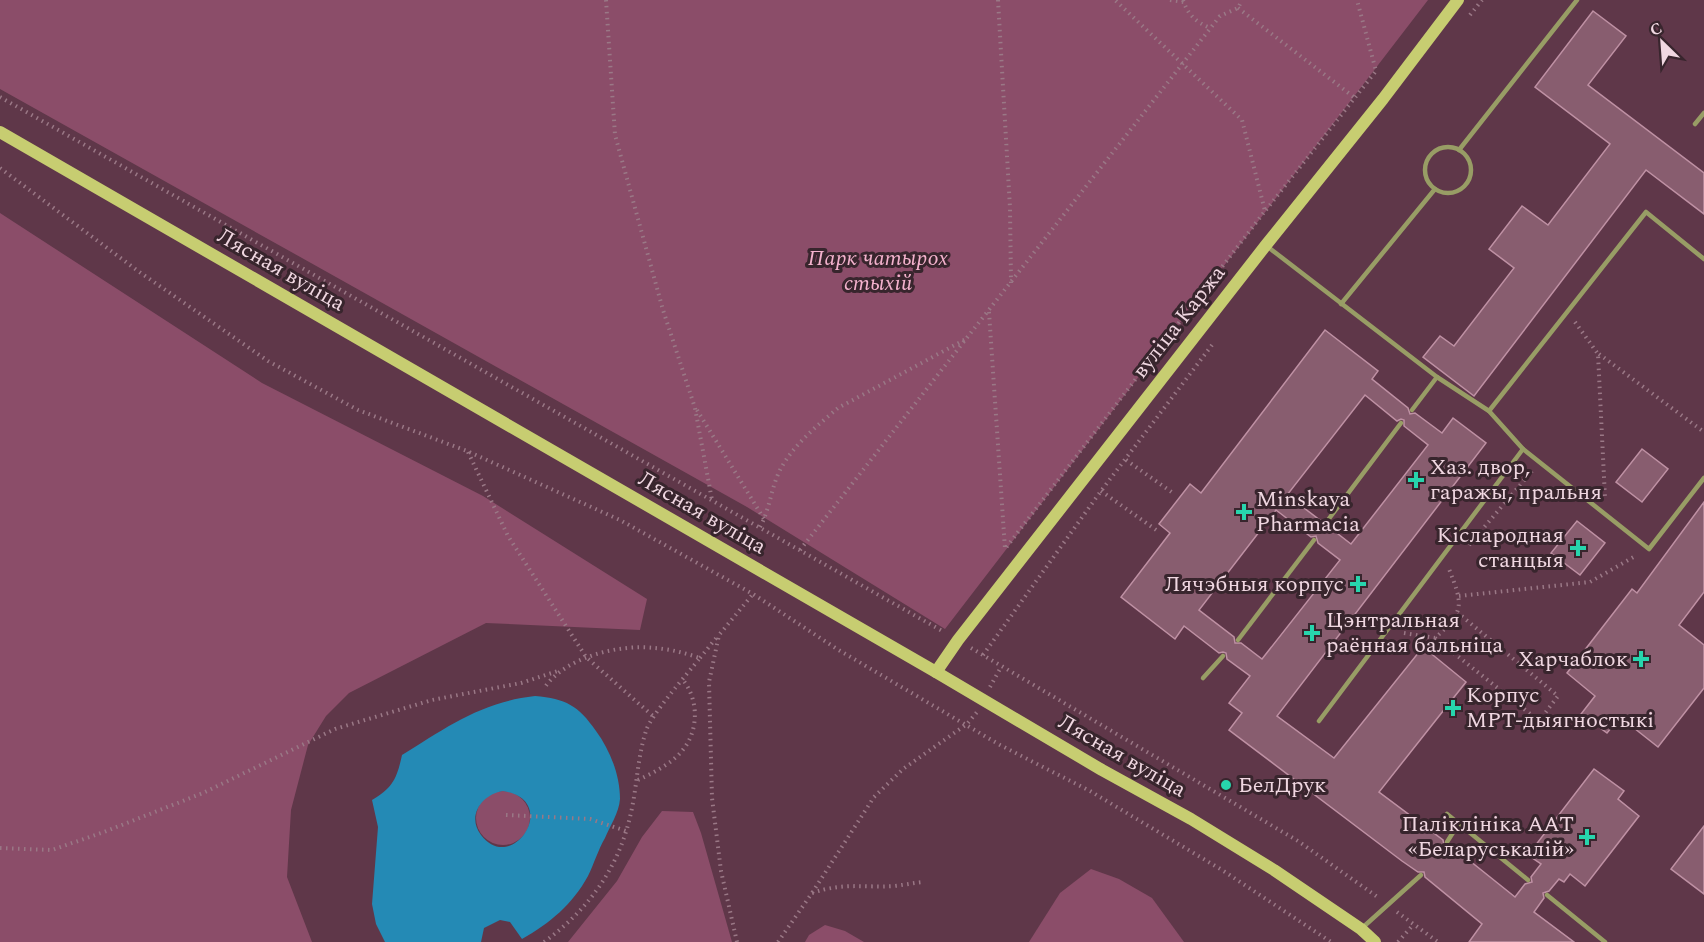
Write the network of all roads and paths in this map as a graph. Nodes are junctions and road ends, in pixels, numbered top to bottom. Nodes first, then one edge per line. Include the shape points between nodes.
1 (606, 0) edge
2 (998, 0) edge
3 (1114, 0) edge
4 (1170, 0) edge
5 (1242, 0) edge
6 (1357, 0) edge
7 (1458, 0) edge
8 (1482, 0) edge
9 (1577, 0) edge
10 (1183, 1) edge
11 (1238, 8) junction
12 (1468, 18) dead end
13 (1210, 28) junction
14 (1183, 64) junction
15 (0, 97) edge
16 (1355, 98) junction
17 (1704, 113) edge
18 (1695, 124) dead end
19 (0, 132) edge
20 (1459, 150) junction
21 (0, 168) edge
22 (1435, 189) junction
23 (1266, 211) junction
24 (1266, 245) junction
25 (1704, 259) edge
26 (1011, 284) junction
27 (1341, 304) junction
28 (989, 312) junction
29 (1567, 312) junction
30 (969, 337) junction
31 (1216, 340) dead end
32 (1598, 354) junction
33 (1437, 377) junction
34 (695, 408) junction
35 (1412, 410) dead end
36 (1489, 411) junction
37 (1401, 423) dead end
38 (1704, 432) edge
39 (1523, 449) junction
40 (467, 452) junction
41 (1126, 460) junction
42 (1540, 462) junction
43 (1704, 478) edge
44 (1101, 491) junction
45 (1173, 493) dead end
46 (712, 500) junction
47 (1605, 514) junction
48 (764, 520) junction
49 (1325, 524) dead end
50 (760, 527) junction
51 (1159, 532) dead end
52 (1314, 540) dead end
53 (1648, 549) junction
54 (800, 550) junction
55 (1464, 551) dead end
56 (1457, 560) dead end
57 (753, 594) junction
58 (1459, 596) junction
59 (1458, 613) junction
60 (945, 632) dead end
61 (1404, 633) dead end
62 (718, 635) junction
63 (1435, 638) junction
64 (1238, 640) dead end
65 (1224, 656) dead end
66 (586, 657) junction
67 (700, 658) junction
68 (1001, 667) junction
69 (561, 670) junction
70 (936, 672) junction
71 (1203, 678) dead end
72 (683, 680) junction
73 (992, 682) dead end
74 (545, 687) dead end
75 (976, 712) dead end
76 (654, 717) junction
77 (1319, 722) dead end
78 (967, 724) junction
79 (637, 781) junction
80 (1447, 814) dead end
81 (506, 815) dead end
82 (1459, 823) junction
83 (626, 831) junction
84 (1447, 842) dead end
85 (0, 848) edge
86 (1421, 874) dead end
87 (1528, 880) dead end
88 (923, 882) dead end
89 (812, 893) junction
90 (1547, 895) dead end
91 (1388, 905) junction
92 (1413, 925) junction
93 (1361, 929) junction
94 (1326, 938) junction
95 (544, 942) edge
96 (737, 942) edge
97 (777, 942) edge
98 (1318, 942) edge
99 (1331, 942) edge
100 (1375, 942) edge
101 (1398, 942) edge
102 (1438, 942) edge
103 (1605, 942) edge

1 - 34 path via 615,135 663,310
2 - 26 path
3 - 14 path
4 - 10 path
5 - 11 path
6 - 16 path via 1376,71
7 - 24 main road, вуліца Каржа
8 - 12 path
9 - 20 lane
10 - 13 path via 1198,24
11 - 13 path via 1220,16
11 - 16 path
13 - 14 path
14 - 23 path via 1242,120
14 - 26 path
15 - 46 path
16 - 23 path
17 - 18 lane
19 - 70 main road, Лясная вуліца
20 - 22 lane via 1437,150 1426,162 1426,177
20 - 22 lane via 1469,160 1468,182 1449,193
21 - 40 path via 268,361 358,410
22 - 27 lane
23 - 28 path via 1005,549
24 - 27 lane
24 - 70 main road, вуліца Каржа
25 - 29 lane via 1646,212
26 - 28 path
27 - 33 lane
28 - 30 path
29 - 32 path
29 - 36 lane
30 - 48 path via 838,408 824,420 781,469
30 - 54 path
31 - 41 path
32 - 38 path
32 - 47 path
33 - 35 lane
33 - 36 lane
34 - 46 path
34 - 48 path
36 - 39 lane
37 - 49 lane
39 - 42 lane
39 - 77 lane
40 - 57 path via 620,520
40 - 66 path via 508,536
41 - 44 path
41 - 45 path
42 - 47 lane
42 - 55 path
43 - 53 lane
44 - 51 path
44 - 68 path via 983,655
46 - 50 path
47 - 53 lane
48 - 50 path
50 - 54 path
52 - 64 lane
53 - 58 path via 1590,582
54 - 60 path
56 - 58 path via 1449,569
57 - 62 path
57 - 78 path via 837,649
58 - 59 path
59 - 63 path
59 - 63 path via 1558,696 1539,721
61 - 63 path
62 - 67 path
62 - 96 path via 709,682 712,798 721,871
65 - 71 lane
66 - 67 path via 651,647
66 - 69 path
66 - 76 path
67 - 72 path
68 - 73 path
68 - 91 path via 1298,841
69 - 74 path
69 - 85 path via 521,683 432,700 335,729 203,793 52,850
70 - 93 main road, Лясная вуліца via 1209,830
72 - 76 path
72 - 79 path via 694,705 692,733 682,752
75 - 78 path
76 - 79 path via 646,729
78 - 89 path via 903,769 874,796
78 - 94 path via 1090,791
79 - 83 path
80 - 82 lane
81 - 83 path via 590,819
82 - 84 lane
82 - 87 lane
83 - 95 path via 609,874 579,912
86 - 91 lane
88 - 89 path via 851,885
89 - 97 path
90 - 103 lane
91 - 92 path
91 - 93 lane
92 - 101 path
92 - 102 path
93 - 100 main road, Лясная вуліца
94 - 98 path
94 - 99 path

